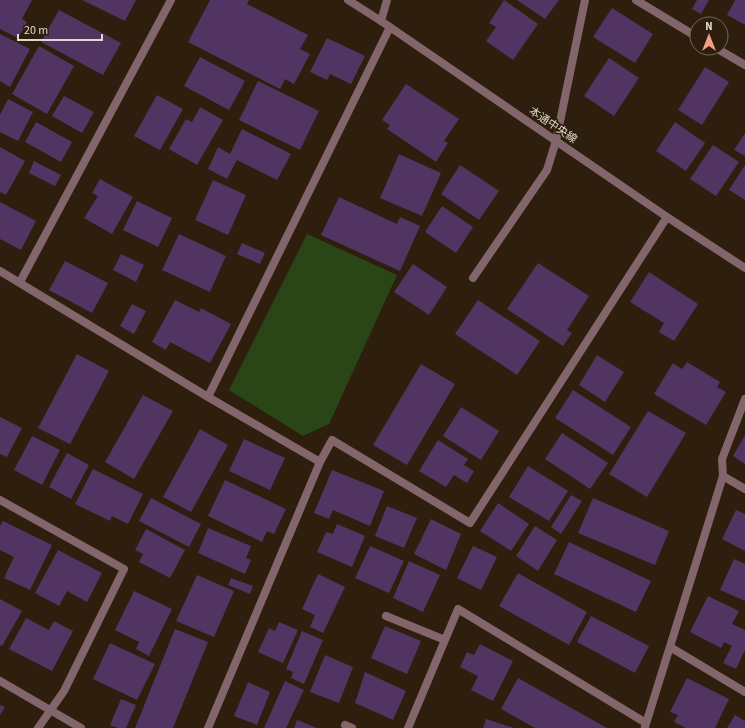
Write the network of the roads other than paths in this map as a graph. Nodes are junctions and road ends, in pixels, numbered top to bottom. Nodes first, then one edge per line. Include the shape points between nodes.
1 (171, 0) edge
2 (348, 0) edge
3 (387, 0) edge
4 (585, 0) edge
5 (636, 0) edge
6 (381, 21) junction
7 (390, 27) junction
8 (689, 32) edge
9 (729, 56) edge
10 (745, 65) edge
11 (556, 140) junction
12 (667, 217) junction
13 (745, 268) edge
14 (0, 270) edge
15 (474, 278) dead end
16 (20, 282) junction
17 (208, 397) junction
18 (745, 400) edge
19 (320, 462) junction
20 (723, 476) junction
21 (745, 489) edge
22 (0, 500) edge
23 (386, 616) dead end
24 (445, 640) junction
25 (670, 647) junction
26 (0, 681) edge
27 (745, 692) edge
28 (51, 710) junction
29 (645, 726) edge
30 (38, 728) edge
31 (81, 728) edge
32 (208, 728) edge
33 (408, 728) edge

1 - 16 street
2 - 6 street, 本通中央線
3 - 6 street
4 - 11 street
5 - 8 street
6 - 7 street, 本通中央線
7 - 11 street, 本通中央線
7 - 17 street
9 - 10 street
11 - 12 street, 本通中央線
11 - 15 street via 547,170
12 - 13 street, 本通中央線
12 - 19 street via 470,523 332,440
14 - 16 street
16 - 17 street
17 - 19 street
18 - 20 street via 722,459
19 - 32 street
20 - 21 street
20 - 25 street
22 - 28 street via 124,569 64,691
23 - 24 street
24 - 29 street via 458,609
24 - 33 street
25 - 27 street
25 - 29 street
26 - 28 street
28 - 30 street
28 - 31 street

